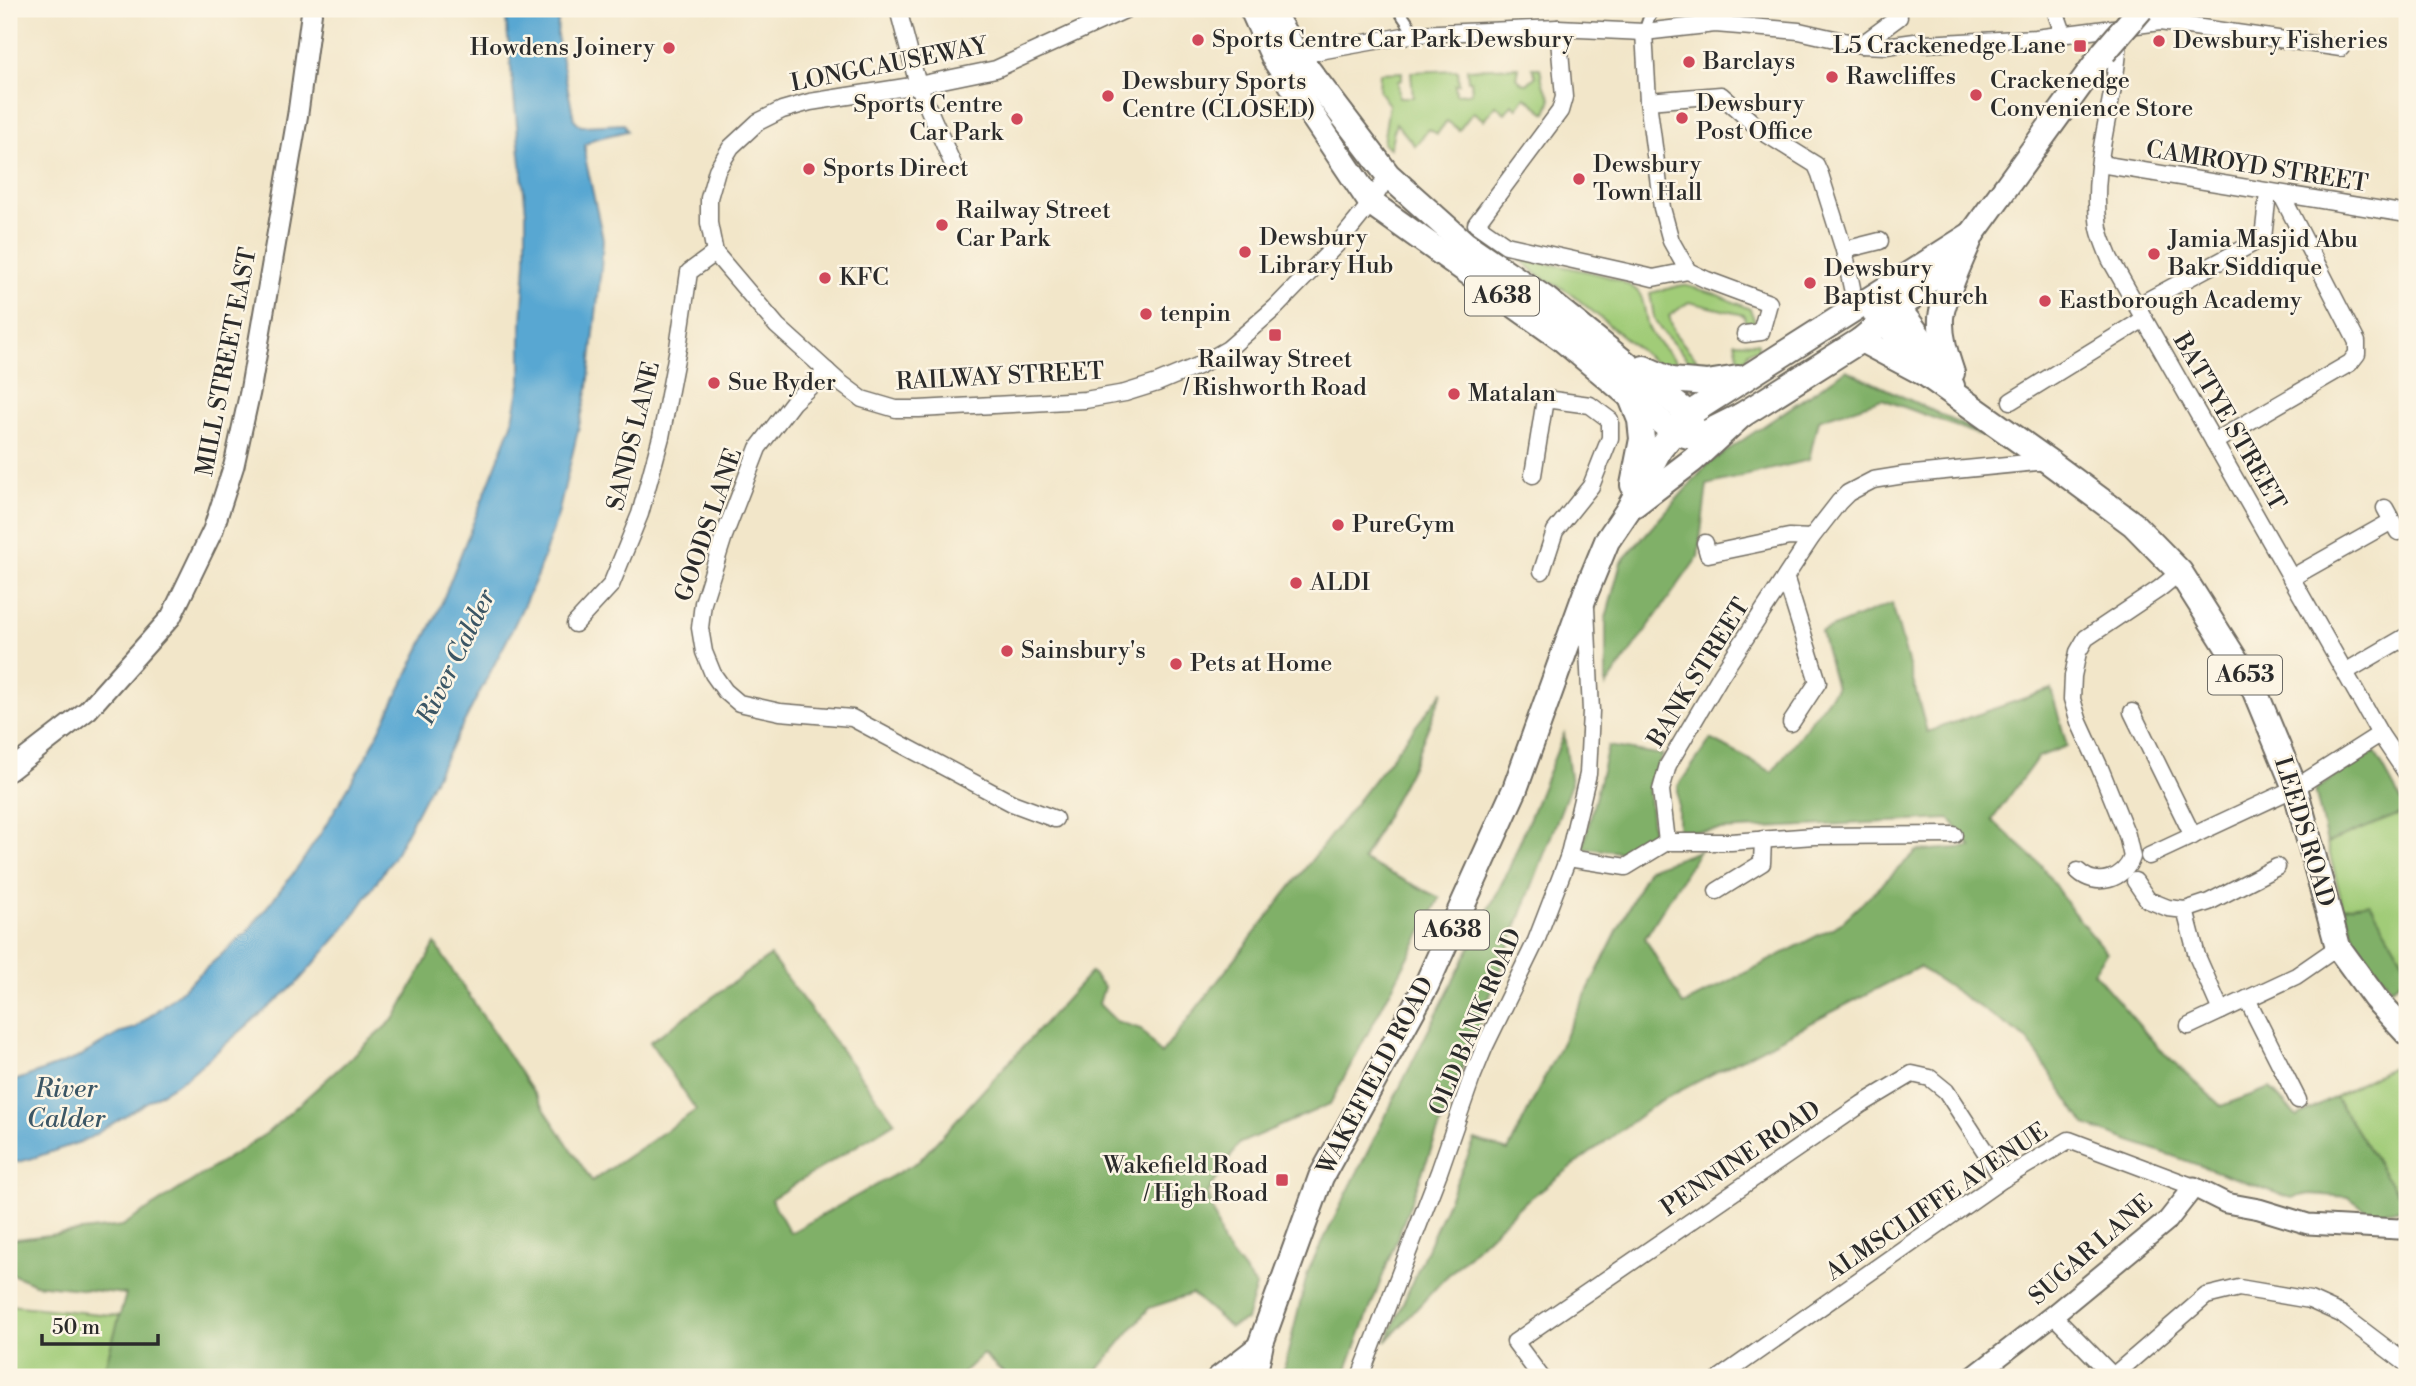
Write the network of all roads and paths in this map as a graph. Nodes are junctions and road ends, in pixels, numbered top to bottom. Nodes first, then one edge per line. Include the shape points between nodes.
1 (312, 9) edge
2 (898, 9) edge
3 (1127, 9) edge
4 (1252, 9) edge
5 (1270, 9) edge
6 (1398, 9) edge
7 (1652, 9) edge
8 (2058, 9) edge
9 (2178, 9) edge
10 (1898, 13) edge
11 (2150, 15) edge
12 (2119, 27) junction
13 (1558, 28) junction
14 (1644, 32) junction
15 (2063, 33) junction
16 (1415, 34) junction
17 (1915, 42) junction
18 (1861, 45) junction
19 (2341, 48) dead end
20 (1286, 57) junction
21 (918, 85) junction
22 (1648, 101) junction
23 (2100, 164) junction
24 (955, 169) dead end
25 (1388, 175) junction
26 (2274, 194) junction
27 (1371, 203) junction
28 (2407, 214) edge
29 (1972, 234) junction
30 (1880, 241) dead end
31 (1844, 250) junction
32 (715, 254) junction
33 (1688, 271) junction
34 (1863, 293) junction
35 (2140, 312) junction
36 (1891, 315) junction
37 (1745, 334) dead end
38 (1861, 340) junction
39 (1618, 357) junction
40 (827, 371) junction
41 (1927, 375) junction
42 (1745, 377) junction
43 (1629, 395) junction
44 (1962, 401) junction
45 (2011, 401) dead end
46 (2214, 442) junction
47 (1687, 443) junction
48 (2048, 461) junction
49 (1533, 475) dead end
50 (1628, 510) junction
51 (2392, 521) dead end
52 (1811, 538) junction
53 (1704, 543) dead end
54 (1542, 571) dead end
55 (2180, 572) junction
56 (2291, 578) junction
57 (1786, 579) junction
58 (1586, 592) junction
59 (575, 624) dead end
60 (2407, 636) edge
61 (2345, 672) junction
62 (2132, 712) dead end
63 (1791, 723) dead end
64 (2380, 734) junction
65 (9, 771) edge
66 (2407, 774) edge
67 (2295, 788) junction
68 (1055, 819) dead end
69 (1954, 835) dead end
70 (2193, 836) junction
71 (1763, 839) junction
72 (1667, 842) junction
73 (2149, 856) dead end
74 (1568, 858) junction
75 (2277, 867) dead end
76 (2078, 871) dead end
77 (2135, 881) dead end
78 (1717, 891) dead end
79 (2185, 910) junction
80 (2338, 947) junction
81 (2247, 999) junction
82 (2221, 1011) junction
83 (2189, 1026) dead end
84 (2407, 1033) edge
85 (2298, 1100) dead end
86 (2003, 1180) junction
87 (2194, 1187) junction
88 (2407, 1227) edge
89 (2053, 1315) junction
90 (1261, 1343) junction
91 (2407, 1364) edge
92 (1217, 1377) edge
93 (1254, 1377) edge
94 (1360, 1377) edge
95 (1541, 1377) edge
96 (1721, 1377) edge
97 (1973, 1377) edge
98 (2113, 1377) edge

1 - 65 street, MILL STREET EAST via 250,392 214,530 171,617 88,710
2 - 21 street
3 - 21 street, LONGCAUSEWAY via 996,69
4 - 20 main road, A638
5 - 20 main road, A638
6 - 16 street
7 - 14 street
8 - 15 street
9 - 11 street
10 - 17 street
10 - 18 street
11 - 12 street
11 - 19 street
11 - 29 main road, A638, bridge via 2104,52
12 - 15 street
12 - 23 street, BATTYE STREET
13 - 14 street
13 - 16 street
13 - 33 street via 1564,97 1560,111 1476,225 1506,245 1653,278
14 - 18 street via 1715,24 1799,32
14 - 22 street
15 - 17 street via 1982,42
16 - 20 street
17 - 18 street
20 - 25 main road, A638
20 - 27 main road, A638
21 - 24 street
21 - 32 street, LONGCAUSEWAY via 810,102 758,122 732,147 717,170 709,198
22 - 31 street via 1721,95 1763,132 1816,165
22 - 33 street via 1662,208 1671,241
23 - 26 street, CAMROYD STREET
23 - 35 street, BATTYE STREET via 2099,229 2109,259
25 - 27 street, RAILWAY STREET
25 - 39 main road, A638 via 1465,244 1547,300
26 - 28 street, CAMROYD STREET
26 - 35 street via 2263,238
26 - 46 street via 2357,342 2357,354 2350,363
27 - 40 street, RAILWAY STREET via 1275,308 1228,349 1200,365 1125,393 1085,400 896,409 862,399
27 - 43 main road, A638 via 1562,339
29 - 34 main road, A638
29 - 36 main road, A638
29 - 44 main road via 1941,318 1944,350
30 - 31 street
31 - 34 street
32 - 40 street, RAILWAY STREET via 777,326
32 - 59 street, SANDS LANE via 689,272 661,437 640,514 611,585
33 - 37 street via 1769,303 1761,332
34 - 36 main road, LEEDS ROAD / A653 via 1889,302
34 - 42 main road, A638
35 - 45 street
35 - 46 street, BATTYE STREET
36 - 38 main road, A638
36 - 41 main road, LEEDS ROAD / A653
36 - 44 main road, LEEDS ROAD / A653 via 1912,328
38 - 41 main road, LEEDS ROAD / A653
38 - 47 main road, A638 via 1742,415
39 - 42 main road via 1671,380 1707,383
39 - 47 main road, A638
40 - 68 street, GOODS LANE via 793,402 758,449 724,536 700,628 713,674 739,703 780,712 852,718 1012,803
41 - 44 main road, LEEDS ROAD / A653
42 - 47 main road, A638
43 - 47 main road, A638
43 - 50 main road via 1642,439
44 - 48 main road, LEEDS ROAD / A653
46 - 56 street, BATTYE STREET
47 - 50 main road, WAKEFIELD ROAD / A638
47 - 50 main road, WAKEFIELD ROAD / A638 via 1660,449
48 - 52 street, BANK STREET via 1873,480 1848,493
48 - 55 main road, LEEDS ROAD / A653 via 2133,524
49 - 54 street via 1545,398 1590,405 1610,420 1610,438 1591,486 1555,531
50 - 58 main road, WAKEFIELD ROAD / A638 via 1607,541
51 - 56 street
52 - 53 street via 1789,537 1708,554
52 - 57 street, BANK STREET
55 - 67 main road, LEEDS ROAD / A653 via 2254,689
55 - 76 street via 2086,638 2078,652 2072,686 2075,710 2123,824 2132,857 2125,871 2109,879 2092,879
56 - 61 street, BATTYE STREET
57 - 63 street via 1818,682
57 - 72 street, BANK STREET via 1668,765 1661,790
58 - 74 street, OLD BANK ROAD via 1591,711 1588,775
58 - 90 main road, WAKEFIELD ROAD / A638 via 1515,789 1426,986 1321,1177
60 - 61 street
61 - 64 street, BATTYE STREET
62 - 70 street
64 - 66 street, BATTYE STREET
64 - 67 street
67 - 70 street
67 - 80 main road, LEEDS ROAD / A653
69 - 71 street
70 - 73 street
71 - 72 street
71 - 78 street via 1762,863
72 - 74 street via 1626,867
74 - 94 street, OLD BANK ROAD via 1536,941 1471,1080
75 - 79 street
77 - 79 street via 2148,900
79 - 82 street via 2197,956
80 - 81 street via 2296,976
80 - 84 main road, LEEDS ROAD / A653
81 - 82 street
81 - 85 street
82 - 83 street
86 - 87 street, ALMSCLIFFE AVENUE via 2069,1140
86 - 95 street, PENNINE ROAD via 1946,1091 1930,1078 1912,1074 1515,1342
86 - 96 street, ALMSCLIFFE AVENUE
87 - 88 street via 2226,1203 2308,1224
87 - 89 street, SUGAR LANE via 2168,1220
89 - 97 street, SUGAR LANE
89 - 98 street
90 - 92 street
90 - 93 main road, WAKEFIELD ROAD / A638
91 - 98 street via 2341,1314 2310,1300 2239,1288 2206,1296

